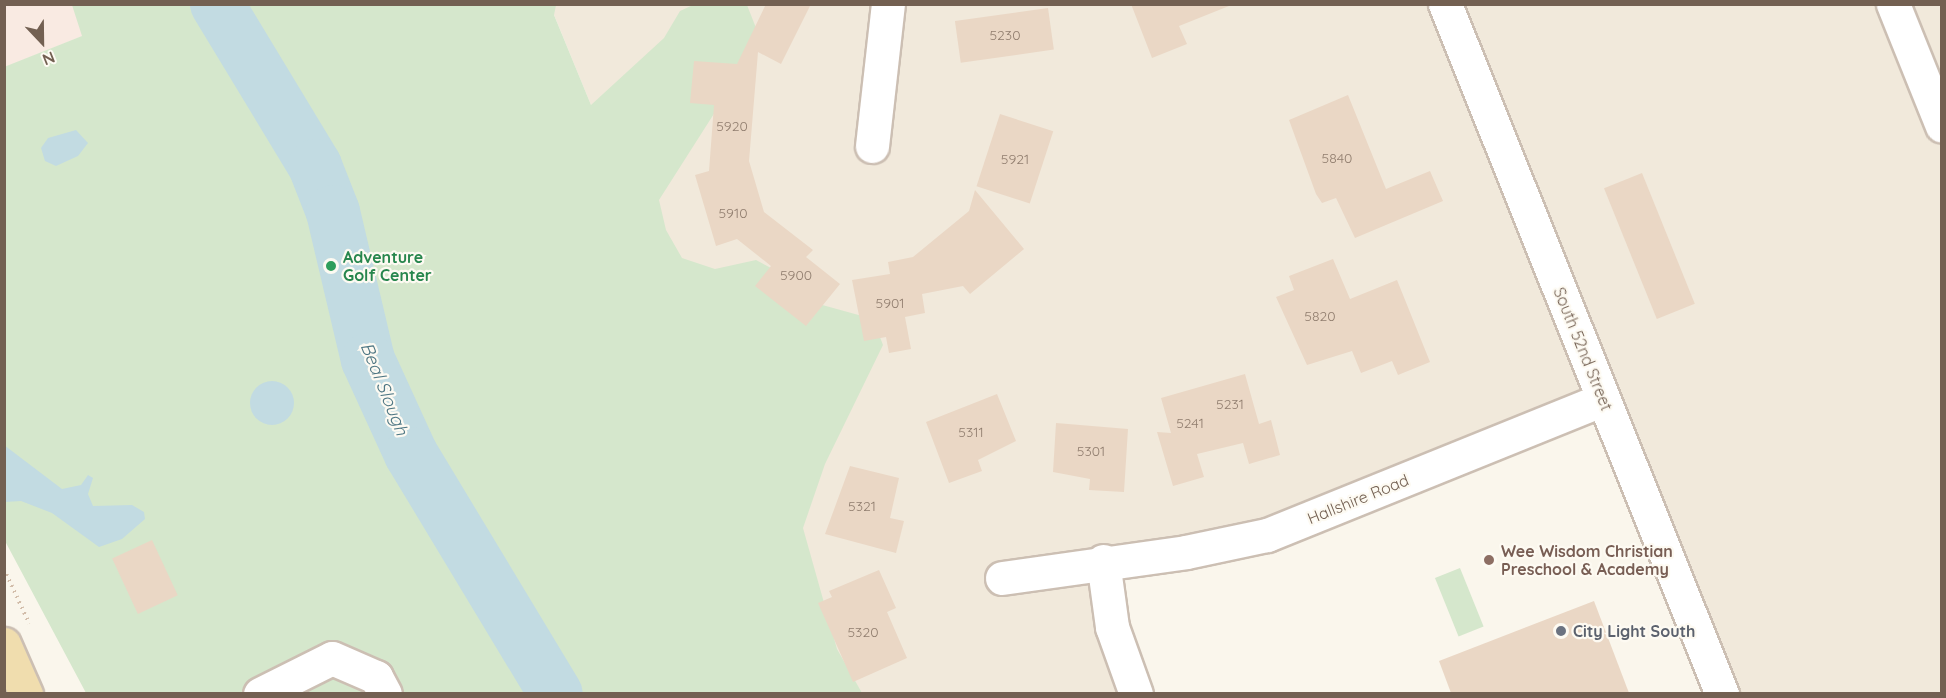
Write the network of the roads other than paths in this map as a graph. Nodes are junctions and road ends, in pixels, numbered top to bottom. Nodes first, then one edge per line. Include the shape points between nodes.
1 (888, 4) edge
2 (1444, 4) edge
3 (1893, 4) edge
4 (1941, 126) edge
5 (872, 146) dead end
6 (1603, 399) junction
7 (1103, 561) junction
8 (1002, 578) dead end
9 (4, 645) edge
10 (26, 693) edge
11 (260, 693) edge
12 (385, 693) edge
13 (1136, 693) edge
14 (1722, 693) edge

1 - 5 street
2 - 6 street, South 52nd Street
3 - 4 street
6 - 7 street, Hallshire Road via 1267,535
6 - 14 street, South 52nd Street
7 - 8 street, Hallshire Road
7 - 13 street via 1112,627
9 - 10 main road
11 - 12 street via 332,658 376,677

